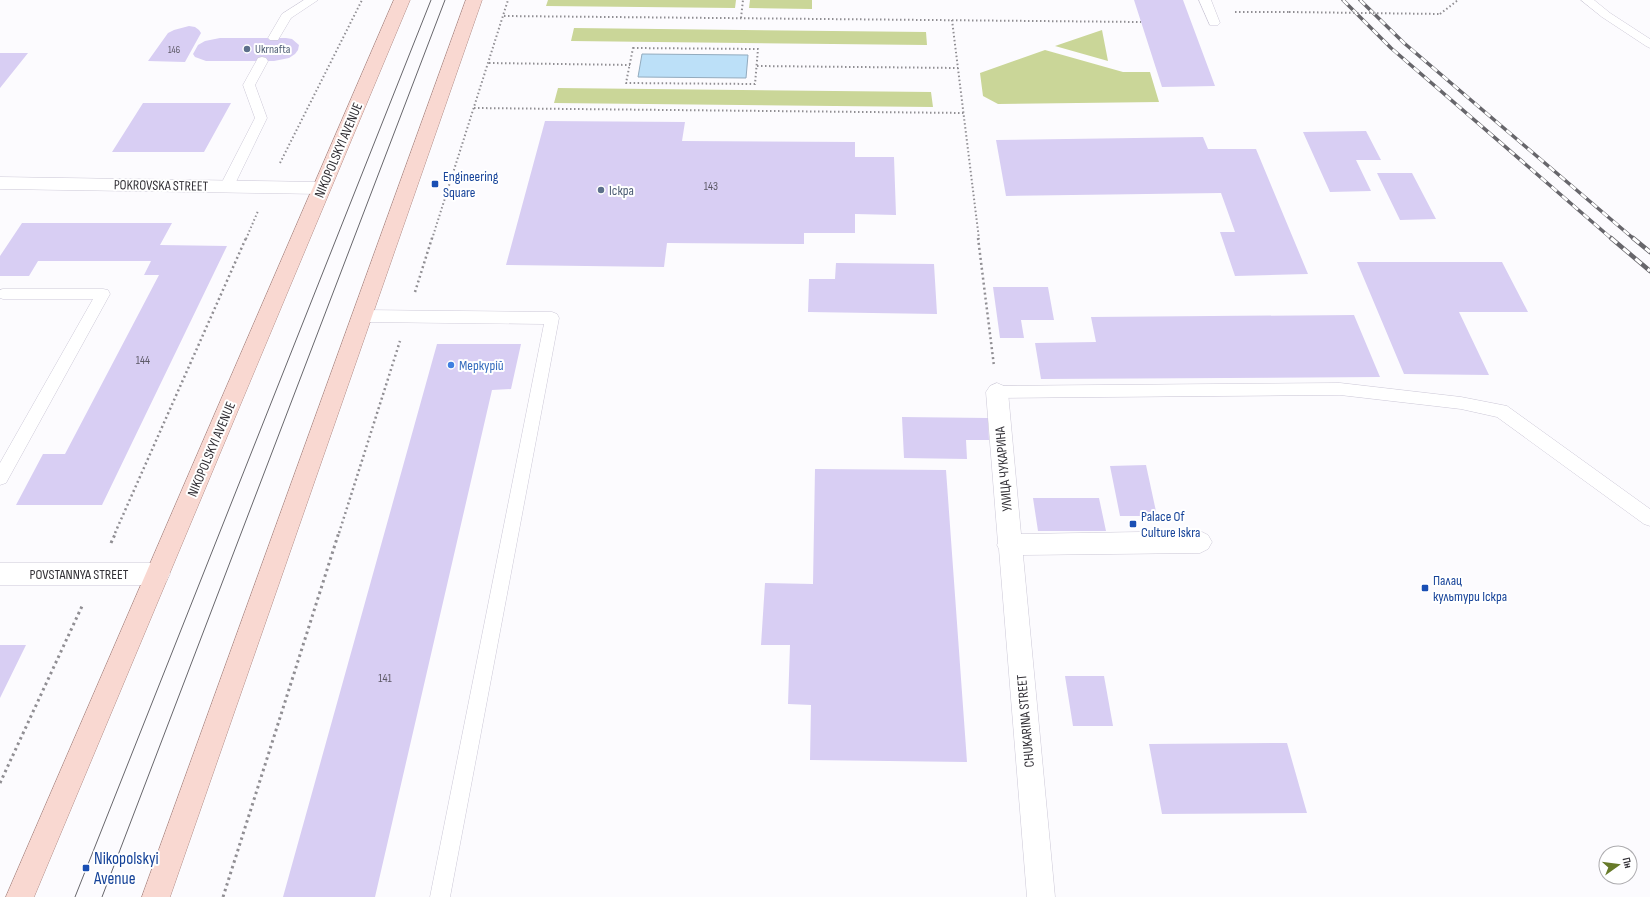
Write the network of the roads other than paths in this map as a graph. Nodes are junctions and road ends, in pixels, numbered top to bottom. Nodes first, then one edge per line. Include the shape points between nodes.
1 (312, 0) edge
2 (402, 0) edge
3 (474, 0) edge
4 (1205, 0) edge
5 (1587, 0) edge
6 (1214, 23) dead end
7 (274, 38) dead end
8 (1649, 42) edge
9 (262, 61) dead end
10 (0, 183) edge
11 (227, 186) junction
12 (322, 188) junction
13 (3, 294) dead end
14 (362, 316) junction
15 (997, 392) joint
16 (0, 478) edge
17 (1650, 519) edge
18 (1200, 542) dead end
19 (1009, 546) junction
20 (0, 574) edge
21 (158, 574) junction
22 (20, 897) edge
23 (156, 897) edge
24 (440, 897) edge
25 (1041, 897) edge

1 - 7 lane via 286,16
2 - 12 main road, NIKOPOLSKYI AVENUE
3 - 14 main road
4 - 6 lane
5 - 8 lane
9 - 11 lane via 249,85 261,118
10 - 11 street, POKROVSKA STREET
11 - 12 street, POKROVSKA STREET
12 - 21 main road, NIKOPOLSKYI AVENUE
13 - 16 lane via 103,294
14 - 23 main road
14 - 24 lane via 552,318
15 - 17 lane via 1340,388 1488,408 1501,411
15 - 19 street, УЛИЦА ЧУКАРИНА
18 - 19 street
19 - 25 street, CHUKARINA STREET
20 - 21 street, POVSTANNYA STREET
21 - 22 main road, NIKOPOLSKYI AVENUE

